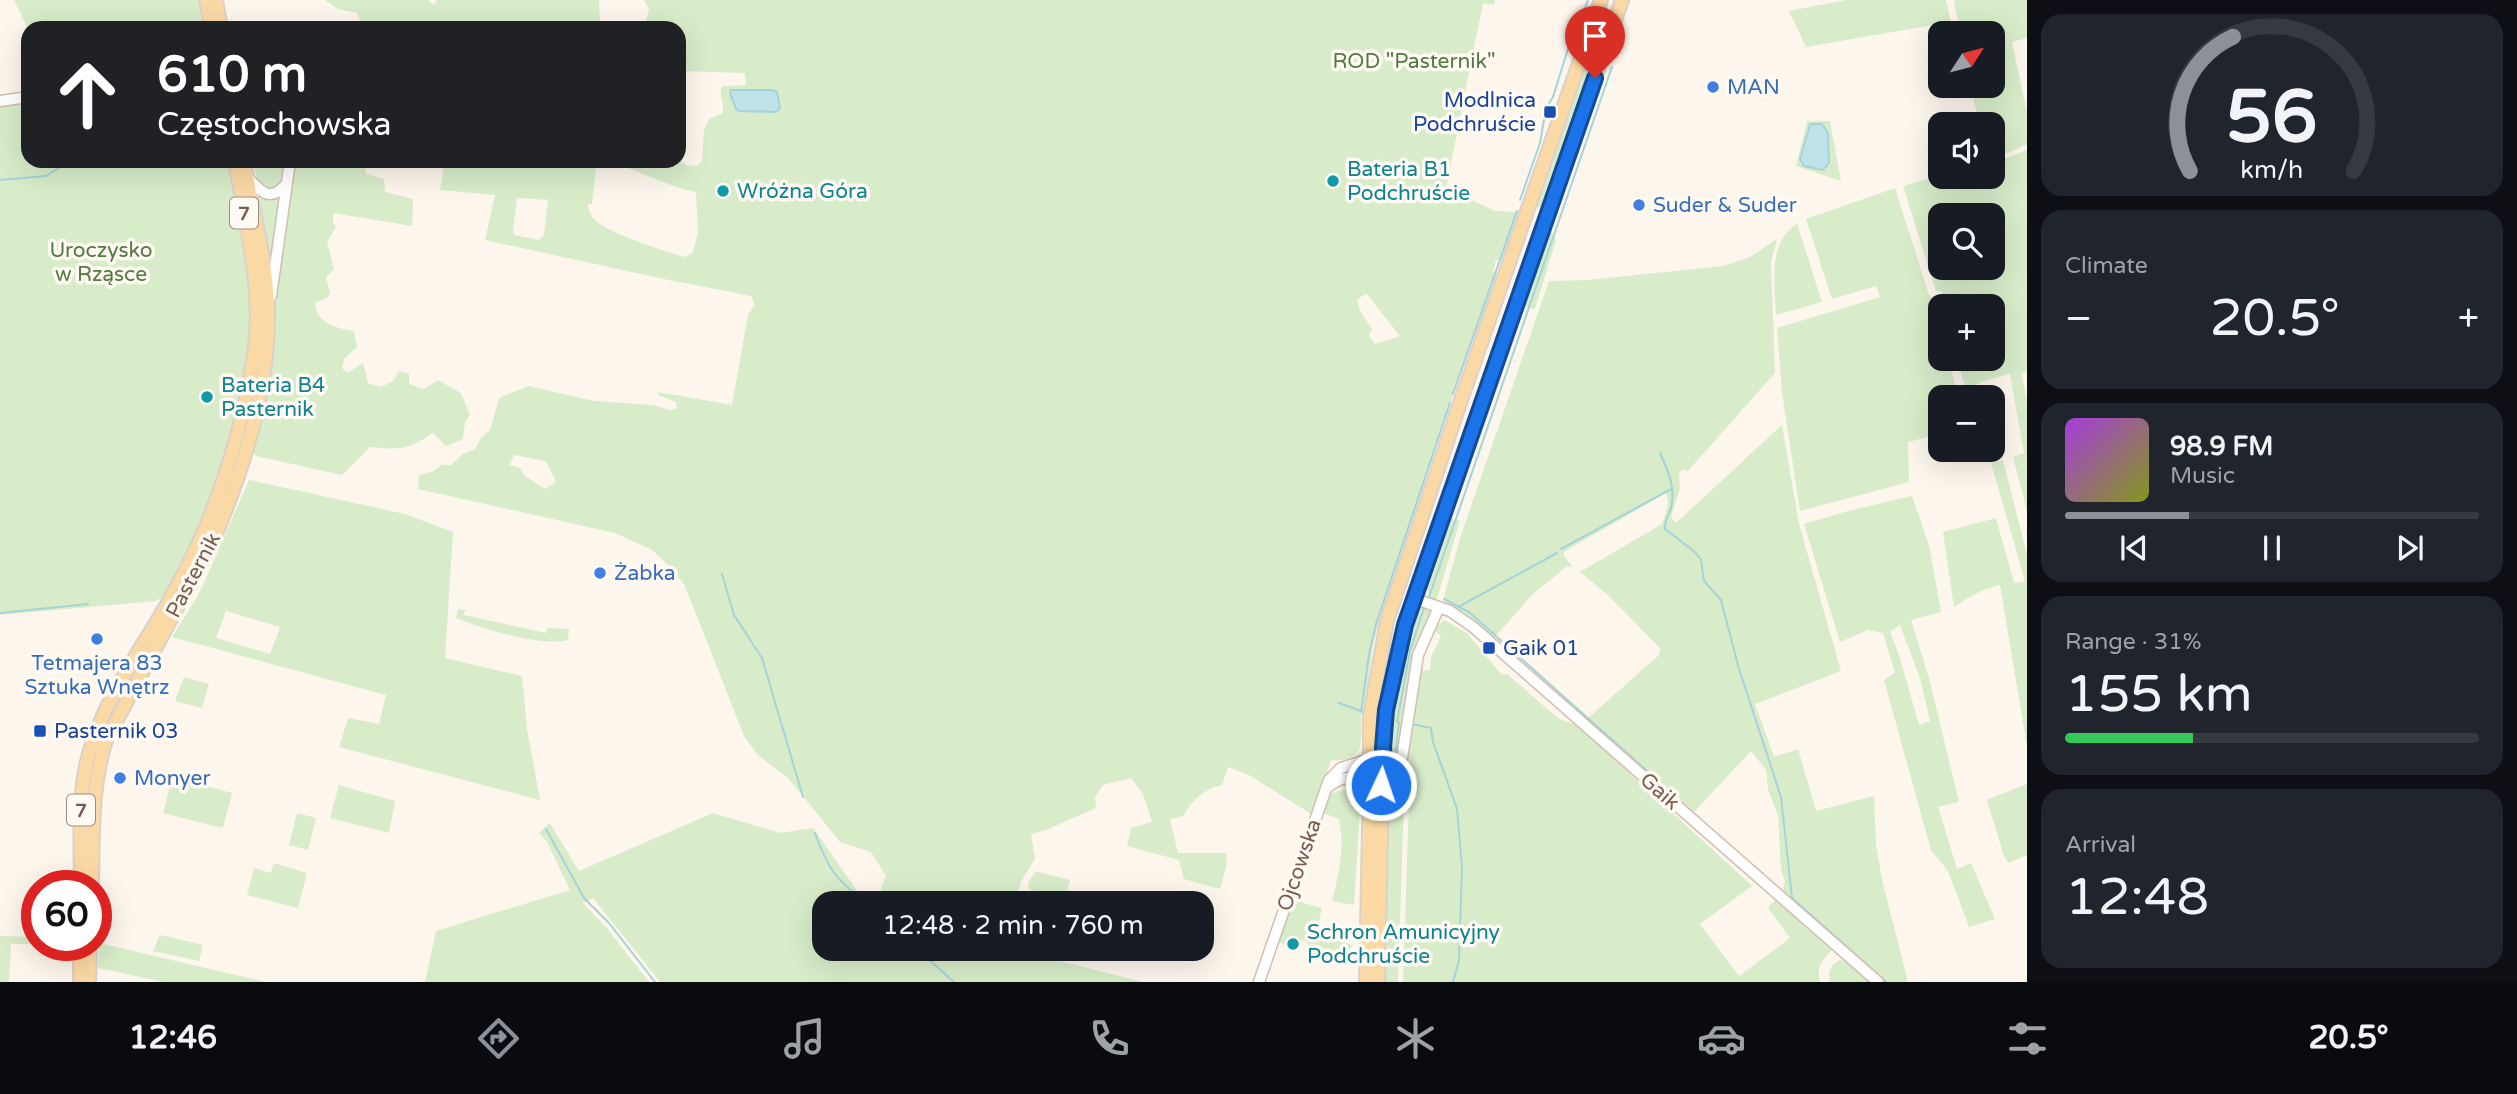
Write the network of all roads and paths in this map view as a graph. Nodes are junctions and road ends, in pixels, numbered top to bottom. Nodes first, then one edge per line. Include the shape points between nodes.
1 (206, 0) edge
2 (216, 0) edge
3 (1601, 0) edge
4 (1622, 0) edge
5 (210, 21) edge
6 (220, 21) edge
7 (21, 98) edge
8 (0, 101) edge
9 (237, 168) edge
10 (245, 168) edge
11 (289, 168) edge
12 (247, 176) junction
13 (288, 182) junction
14 (257, 261) junction
15 (268, 310) junction
16 (1460, 403) junction
17 (1478, 410) junction
18 (230, 479) junction
19 (1413, 598) junction
20 (1439, 607) junction
21 (1368, 758) junction
22 (1378, 770) junction
23 (1326, 787) junction
24 (80, 870) edge
25 (92, 870) edge
26 (80, 961) edge
27 (90, 961) edge
28 (80, 982) edge
29 (89, 982) edge
30 (1258, 982) edge
31 (1366, 982) edge
32 (1378, 982) edge
33 (1878, 982) edge

1 - 5 main road
2 - 6 main road
3 - 16 main road
4 - 17 main road
7 - 8 street
9 - 14 main road, 7
10 - 12 main road, 7
11 - 13 street
12 - 13 street via 269,194 279,192
12 - 14 main road, 7
13 - 15 street
14 - 15 main road, Pasternik / 7
14 - 18 main road, Pasternik / 7 via 253,361
15 - 18 main road, Pasternik / 7 via 266,360 256,408
16 - 17 main road
16 - 21 main road via 1387,621 1370,718
17 - 19 main road
18 - 24 main road, Pasternik / 7 via 94,737 83,785
18 - 25 main road, Pasternik / 7 via 213,541 106,740 94,794
19 - 20 street, Gaik
19 - 22 main road via 1390,685
20 - 22 street via 1418,655 1402,758 1396,767
20 - 33 street, Gaik via 1473,626
21 - 22 main road via 1377,755
21 - 23 street, Ojcowska via 1334,774
22 - 23 street
22 - 31 main road
22 - 32 main road
23 - 30 street, Ojcowska
26 - 28 main road
27 - 29 main road

